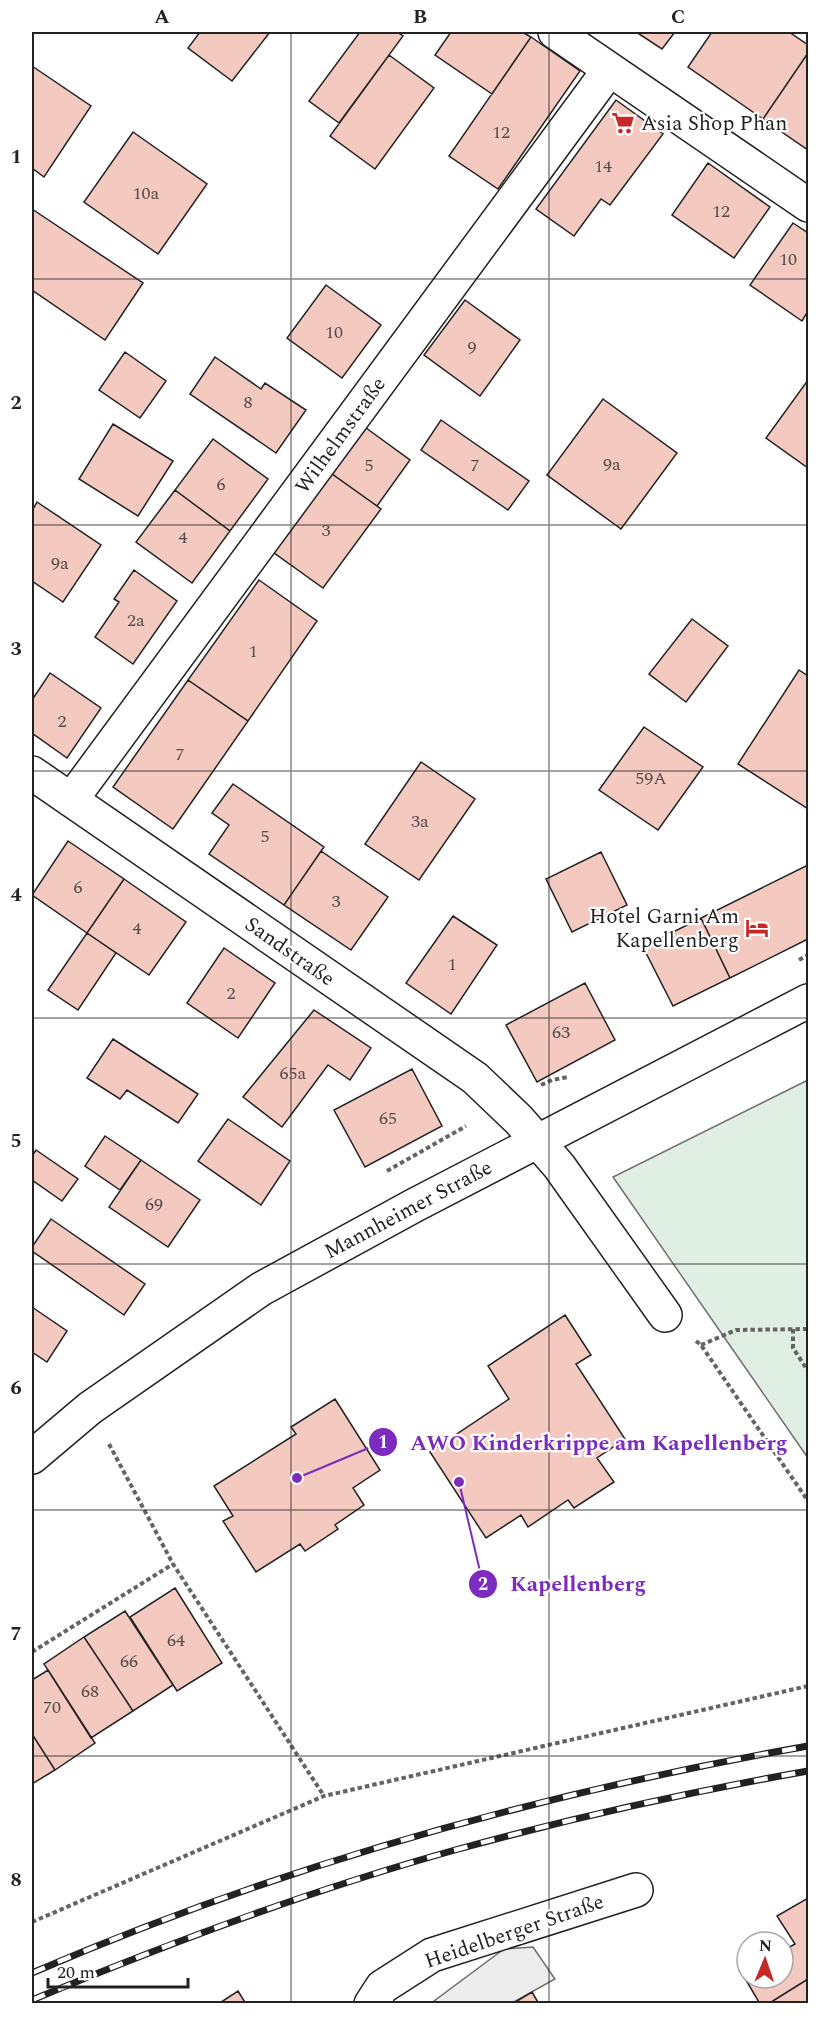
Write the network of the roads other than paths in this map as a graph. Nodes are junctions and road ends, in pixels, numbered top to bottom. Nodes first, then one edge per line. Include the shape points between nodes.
1 (555, 32) edge
2 (609, 70) junction
3 (808, 205) edge
4 (32, 773) edge
5 (71, 800) junction
6 (808, 1001) edge
7 (539, 1141) junction
8 (665, 1315) road end
9 (32, 1457) edge
10 (636, 1890) dead end
11 (372, 2004) edge

1 - 2 street
2 - 3 street
2 - 5 street, Wilhelmstraße
4 - 5 street, Sandstraße
5 - 7 street, Sandstraße via 475,1078
6 - 7 street, Mannheimer Straße
7 - 8 street, Sandstraße
7 - 9 street, Mannheimer Straße via 261,1289 90,1408
10 - 11 street, Heidelberger Straße via 432,1955 382,1987

